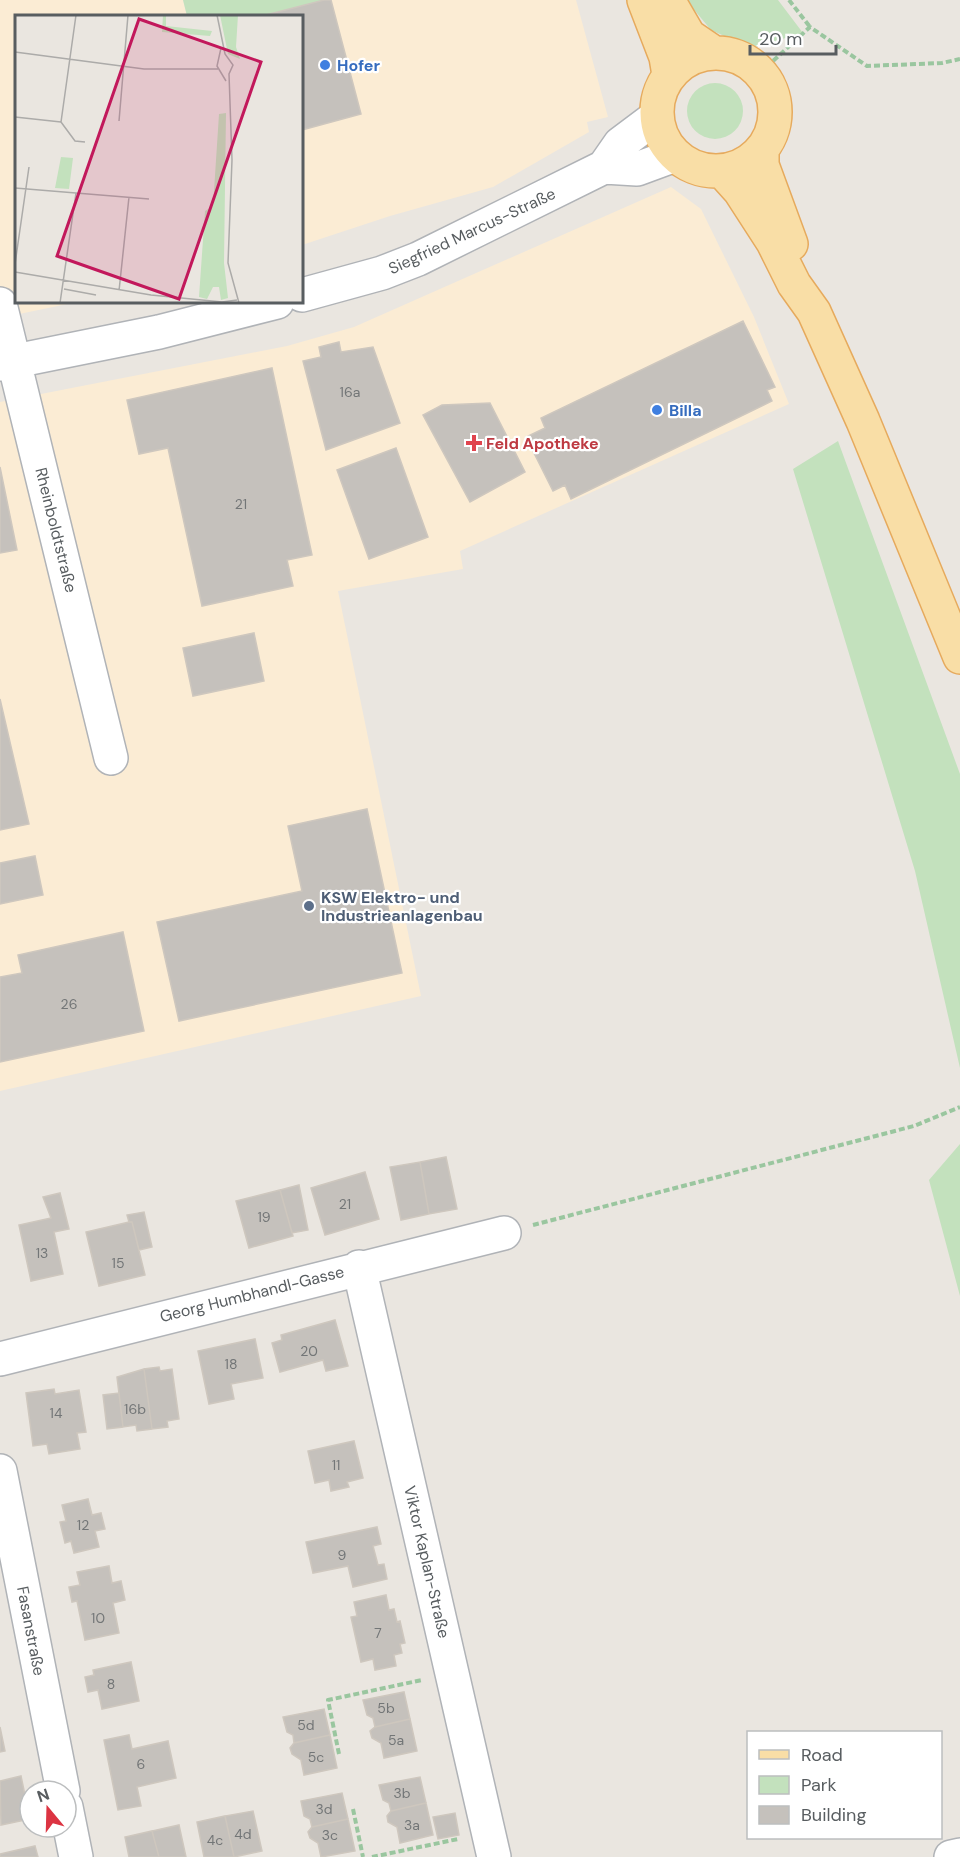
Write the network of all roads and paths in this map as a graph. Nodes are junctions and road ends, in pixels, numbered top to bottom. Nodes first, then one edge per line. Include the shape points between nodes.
1 (644, 0) edge
2 (668, 0) edge
3 (789, 0) edge
4 (810, 27) junction
5 (714, 53) junction
6 (960, 59) edge
7 (760, 73) junction
8 (669, 75) junction
9 (656, 117) junction
10 (762, 149) junction
11 (675, 155) junction
12 (604, 167) junction
13 (722, 171) junction
14 (303, 295) edge
15 (273, 303) edge
16 (0, 304) edge
17 (814, 312) junction
18 (8, 363) edge
19 (960, 657) edge
20 (111, 758) dead end
21 (960, 1107) edge
22 (504, 1233) joint
23 (360, 1267) junction
24 (0, 1359) edge
25 (0, 1471) edge
26 (452, 1674) junction
27 (339, 1754) dead end
28 (61, 1779) edge
29 (353, 1809) dead end
30 (72, 1839) edge
31 (491, 1845) edge
32 (960, 1855) edge
33 (76, 1857) edge
34 (363, 1857) edge
35 (372, 1857) edge
36 (951, 1857) edge

1 - 8 main road
2 - 5 main road via 689,36
3 - 4 path
4 - 6 path via 867,66
4 - 7 path
5 - 7 main road via 731,55
5 - 8 main road via 697,56
7 - 10 main road via 771,91 775,111 772,131
8 - 9 main road via 659,95
9 - 11 main road via 662,138
9 - 12 street, Siegfried Marcus-Straße via 621,144
10 - 13 main road via 744,164
10 - 17 main road via 762,165 807,279
11 - 12 street, Siegfried Marcus-Straße via 637,169
11 - 13 main road via 689,165
12 - 14 street, Siegfried Marcus-Straße via 418,259
13 - 17 main road via 740,191
15 - 18 street via 159,332
16 - 18 street, Rheinboldtstraße
17 - 19 main road
18 - 20 street, Rheinboldtstraße
21 - 22 path via 914,1126
22 - 23 street, Georg Humbhandl-Gasse
23 - 24 street, Georg Humbhandl-Gasse
23 - 26 street, Viktor Kaplan-Straße
25 - 28 street, Fasanstraße
26 - 27 path via 328,1700
26 - 31 street, Viktor Kaplan-Straße
29 - 34 path
30 - 33 street
31 - 35 path
32 - 36 street

